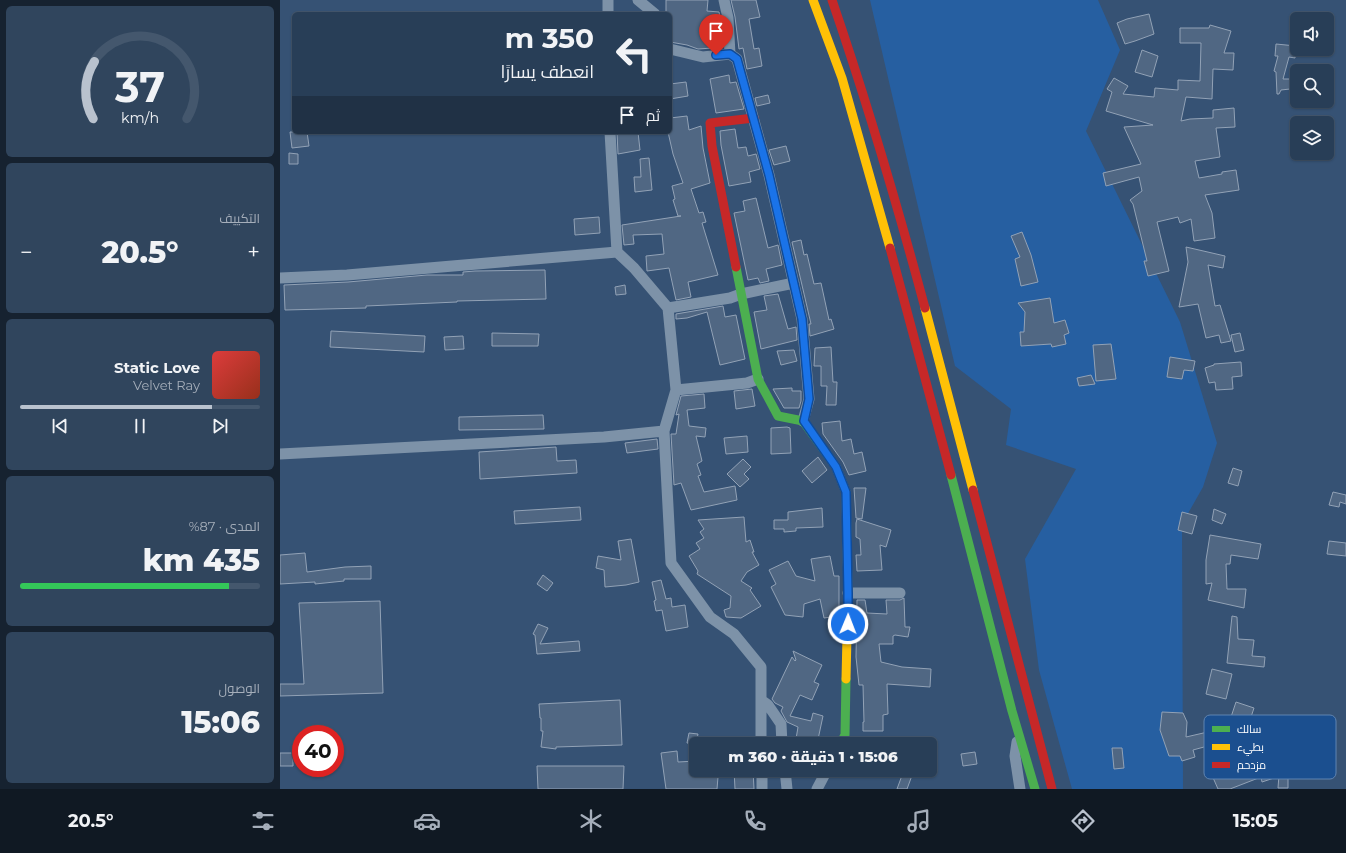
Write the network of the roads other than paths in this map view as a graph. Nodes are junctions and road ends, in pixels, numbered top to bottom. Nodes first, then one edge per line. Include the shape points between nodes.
1 (608, 0) edge
2 (638, 0) edge
3 (724, 0) edge
4 (813, 0) edge
5 (832, 0) edge
6 (608, 12) edge
7 (653, 12) edge
8 (672, 50) edge
9 (730, 54) junction
10 (754, 118) junction
11 (610, 134) edge
12 (617, 252) junction
13 (280, 278) edge
14 (794, 283) junction
15 (741, 294) junction
16 (668, 308) junction
17 (758, 379) junction
18 (676, 390) junction
19 (804, 421) junction
20 (664, 431) junction
21 (280, 454) edge
22 (848, 593) junction
23 (900, 593) dead end
24 (761, 700) junction
25 (1018, 732) junction
26 (761, 737) edge
27 (781, 737) edge
28 (844, 737) edge
29 (762, 777) edge
30 (786, 777) edge
31 (823, 777) edge
32 (762, 789) edge
33 (787, 789) edge
34 (817, 789) edge
35 (1020, 789) edge
36 (1035, 789) edge
37 (1052, 789) edge

1 - 6 street
2 - 7 street
3 - 9 street
4 - 25 main road via 842,78 874,190
5 - 37 main road via 902,222
8 - 9 street via 703,57
9 - 10 street via 737,59
10 - 14 street
10 - 15 main road via 710,123 712,146
11 - 12 street
12 - 13 street
12 - 16 street
14 - 15 street
14 - 19 street via 802,319 809,399
15 - 16 street
15 - 17 main road
16 - 18 street
17 - 18 street via 747,383
17 - 19 main road via 778,416
18 - 20 street
19 - 22 main road via 836,467 846,492
20 - 21 street via 604,437
20 - 24 street via 671,563 710,617 734,634 761,667
22 - 23 street
22 - 28 main road
24 - 26 street
24 - 27 street via 768,705 780,724
25 - 35 street via 1016,756
25 - 36 main road
29 - 32 street
30 - 33 street
31 - 34 street

